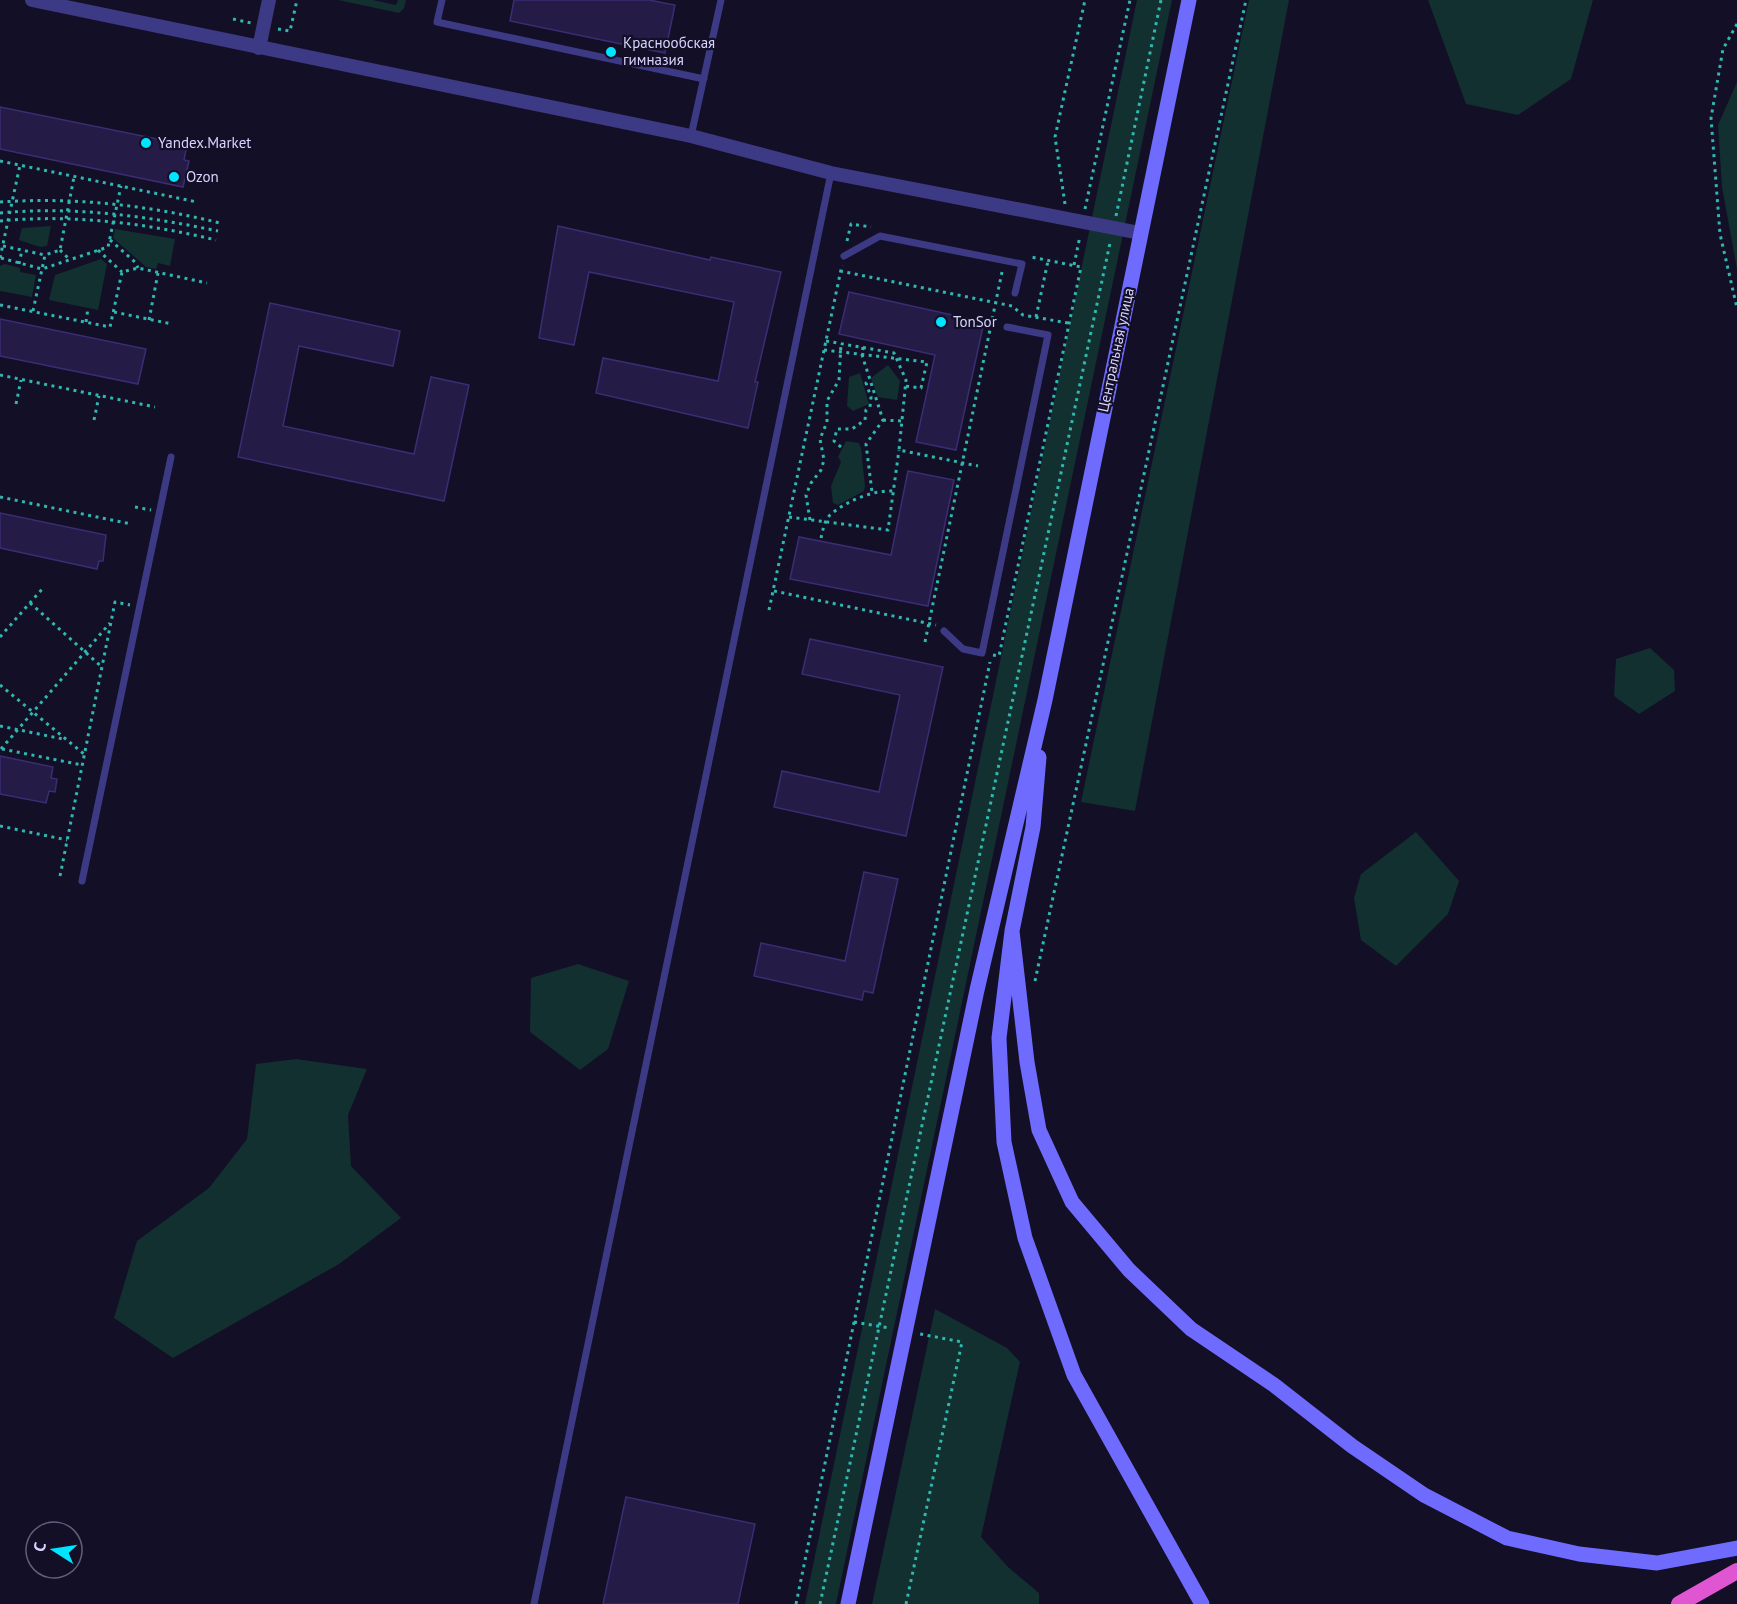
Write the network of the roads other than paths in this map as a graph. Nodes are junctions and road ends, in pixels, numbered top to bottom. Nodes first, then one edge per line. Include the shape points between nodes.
1 (32, 0) edge
2 (269, 0) edge
3 (442, 0) edge
4 (721, 0) edge
5 (1189, 0) edge
6 (259, 48) junction
7 (704, 79) junction
8 (691, 136) junction
9 (831, 173) junction
10 (1140, 233) junction
11 (844, 256) road end
12 (1015, 292) dead end
13 (1007, 327) dead end
14 (171, 457) dead end
15 (944, 628) road end
16 (1045, 700) junction
17 (82, 881) dead end
18 (1012, 931) junction
19 (1737, 1548) edge
20 (1737, 1571) edge
21 (534, 1604) edge
22 (848, 1604) edge
23 (1202, 1604) edge
24 (1679, 1604) edge

1 - 6 street
2 - 6 street
3 - 7 lane via 437,22
4 - 7 lane
5 - 10 main road, Центральная улица
6 - 8 street
7 - 8 lane
8 - 9 street
9 - 10 street
9 - 21 lane
10 - 16 main road, Центральная улица
11 - 12 lane via 880,236 1004,260 1022,264
13 - 15 lane via 1048,335 982,653 963,649
14 - 17 lane
16 - 18 main road via 1033,827
16 - 22 main road via 977,990
18 - 19 main road via 1027,1062 1040,1130 1072,1202 1129,1270 1191,1329 1424,1495 1507,1538 1579,1554 1657,1563
18 - 23 main road via 999,1038 1004,1142 1025,1238 1074,1375
20 - 24 highway

